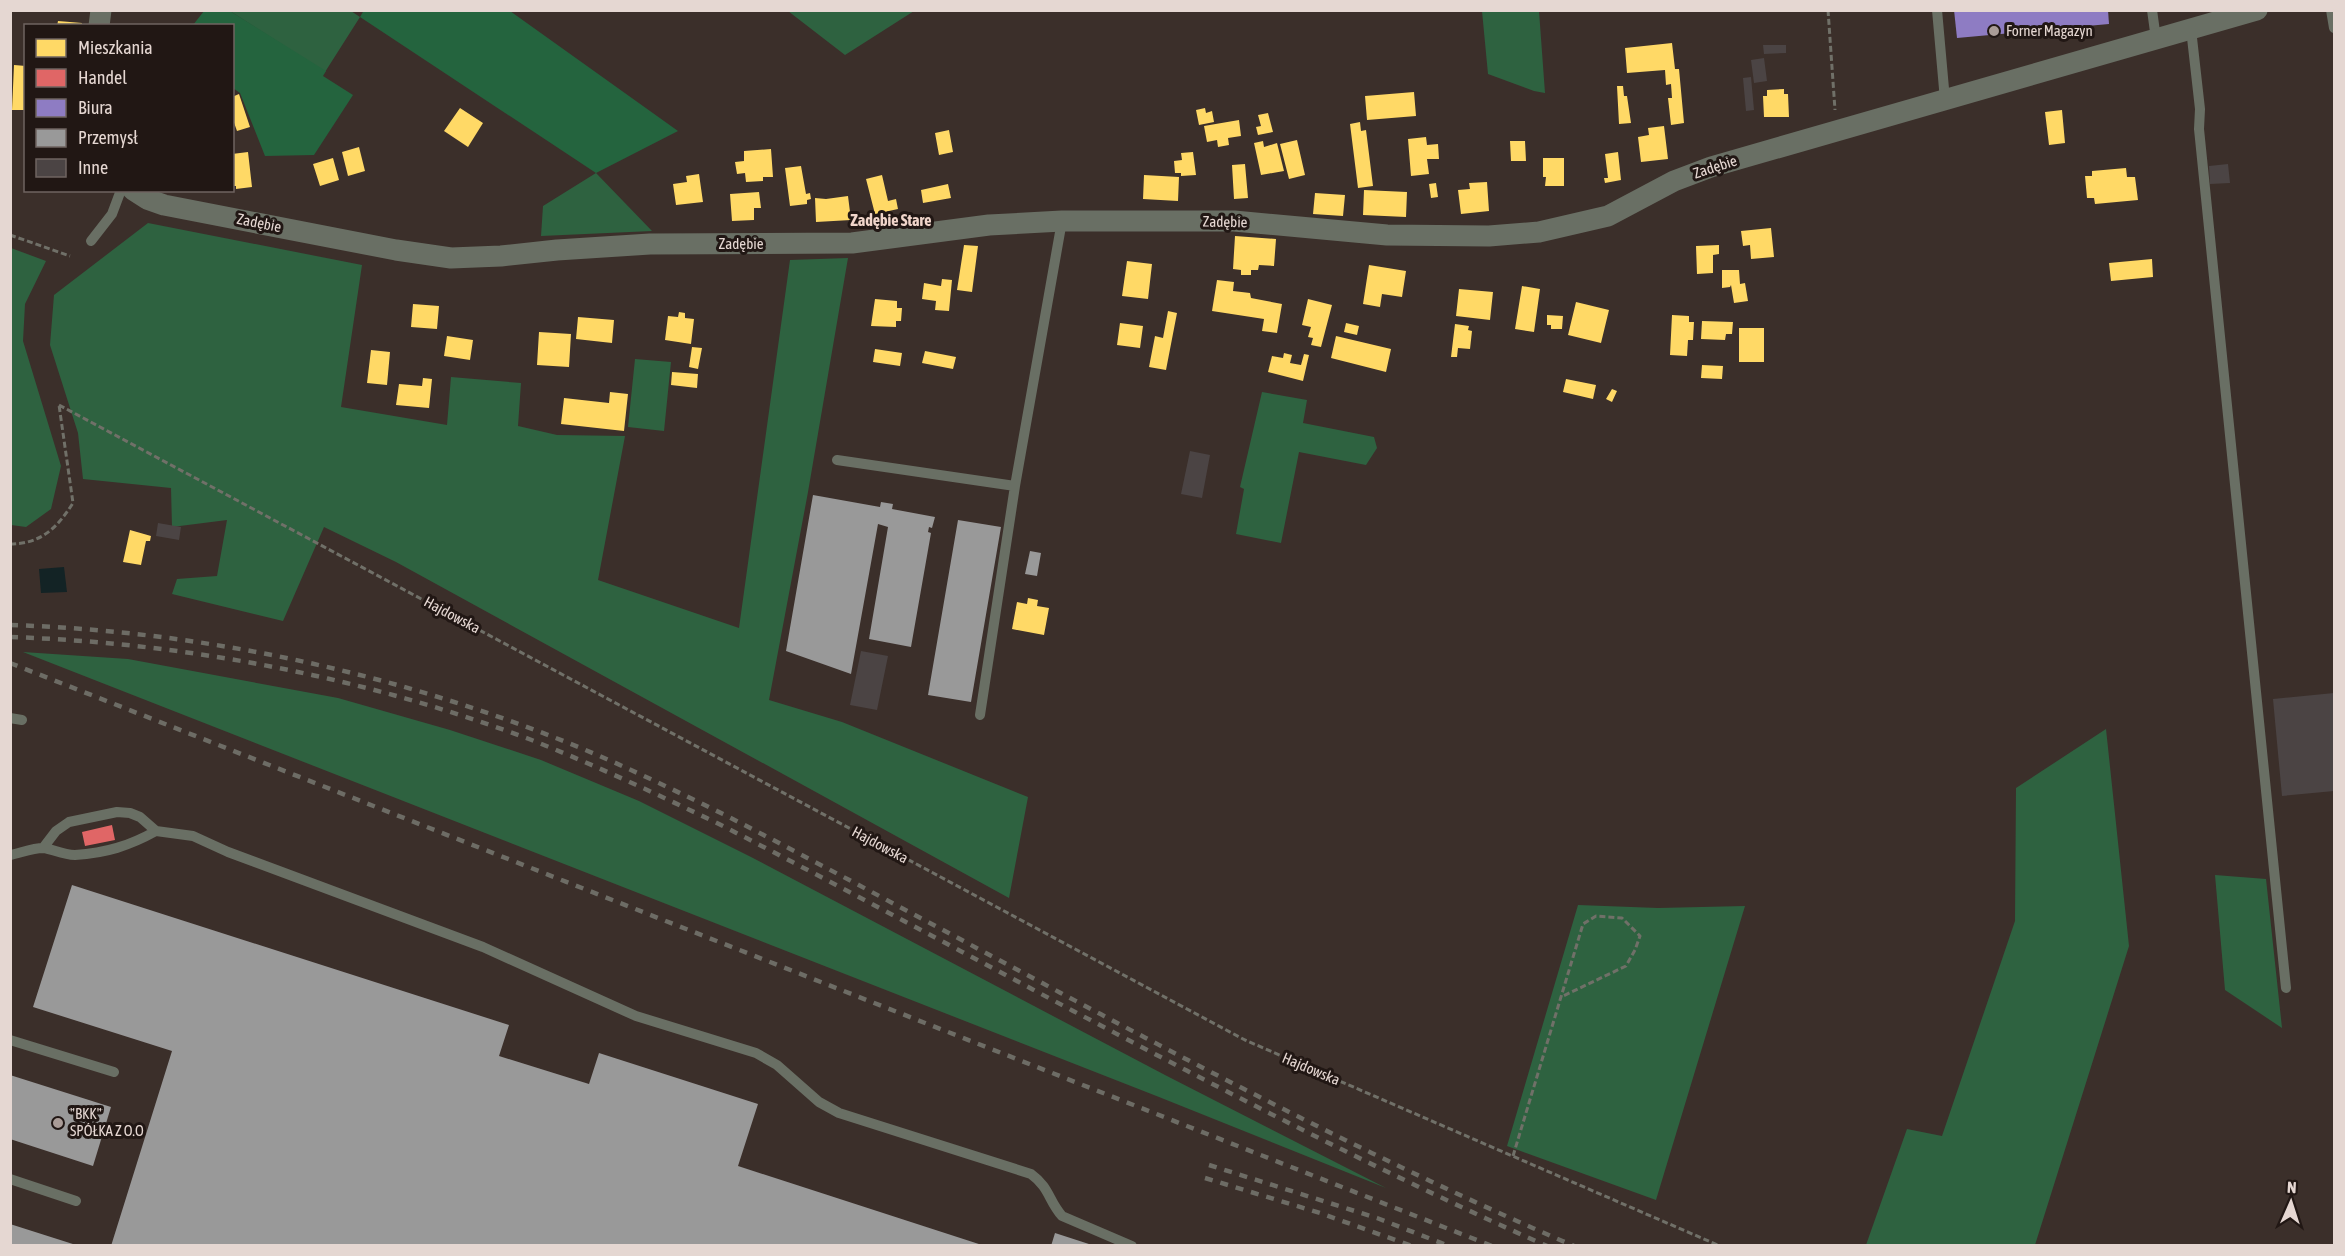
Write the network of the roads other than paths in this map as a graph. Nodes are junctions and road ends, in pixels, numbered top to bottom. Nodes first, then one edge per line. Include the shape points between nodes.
1 (1937, 10) edge
2 (2152, 10) edge
3 (2257, 10) edge
4 (2331, 10) edge
5 (2334, 28) edge
6 (2191, 29) junction
7 (2156, 39) junction
8 (1945, 100) junction
9 (120, 192) edge
10 (136, 192) edge
11 (1062, 221) junction
12 (91, 241) dead end
13 (837, 460) dead end
14 (1015, 486) junction
15 (980, 715) dead end
16 (10, 718) edge
17 (22, 720) dead end
18 (156, 831) junction
19 (44, 848) junction
20 (10, 855) edge
21 (2286, 988) dead end
22 (10, 1040) edge
23 (114, 1072) dead end
24 (10, 1179) edge
25 (76, 1201) dead end
26 (1132, 1245) edge

1 - 8 lane
2 - 7 lane
3 - 6 street, Zadębie
4 - 5 lane
6 - 7 street, Zadębie
6 - 21 lane
7 - 8 street, Zadębie
8 - 11 street, Zadębie via 1690,174 1608,216 1539,232 1408,236 1252,222
9 - 12 lane via 112,214
10 - 11 street, Zadębie via 164,205 451,258 650,244 852,243 970,227
11 - 14 lane
13 - 14 lane
14 - 15 lane
16 - 17 lane
18 - 19 lane via 131,844 102,851 73,855
18 - 19 lane via 140,817 117,812 69,822 56,831
18 - 26 lane via 193,836 483,947 636,1016 756,1053 839,1113 1031,1174 1042,1182 1062,1216
19 - 20 lane
22 - 23 lane
24 - 25 lane

